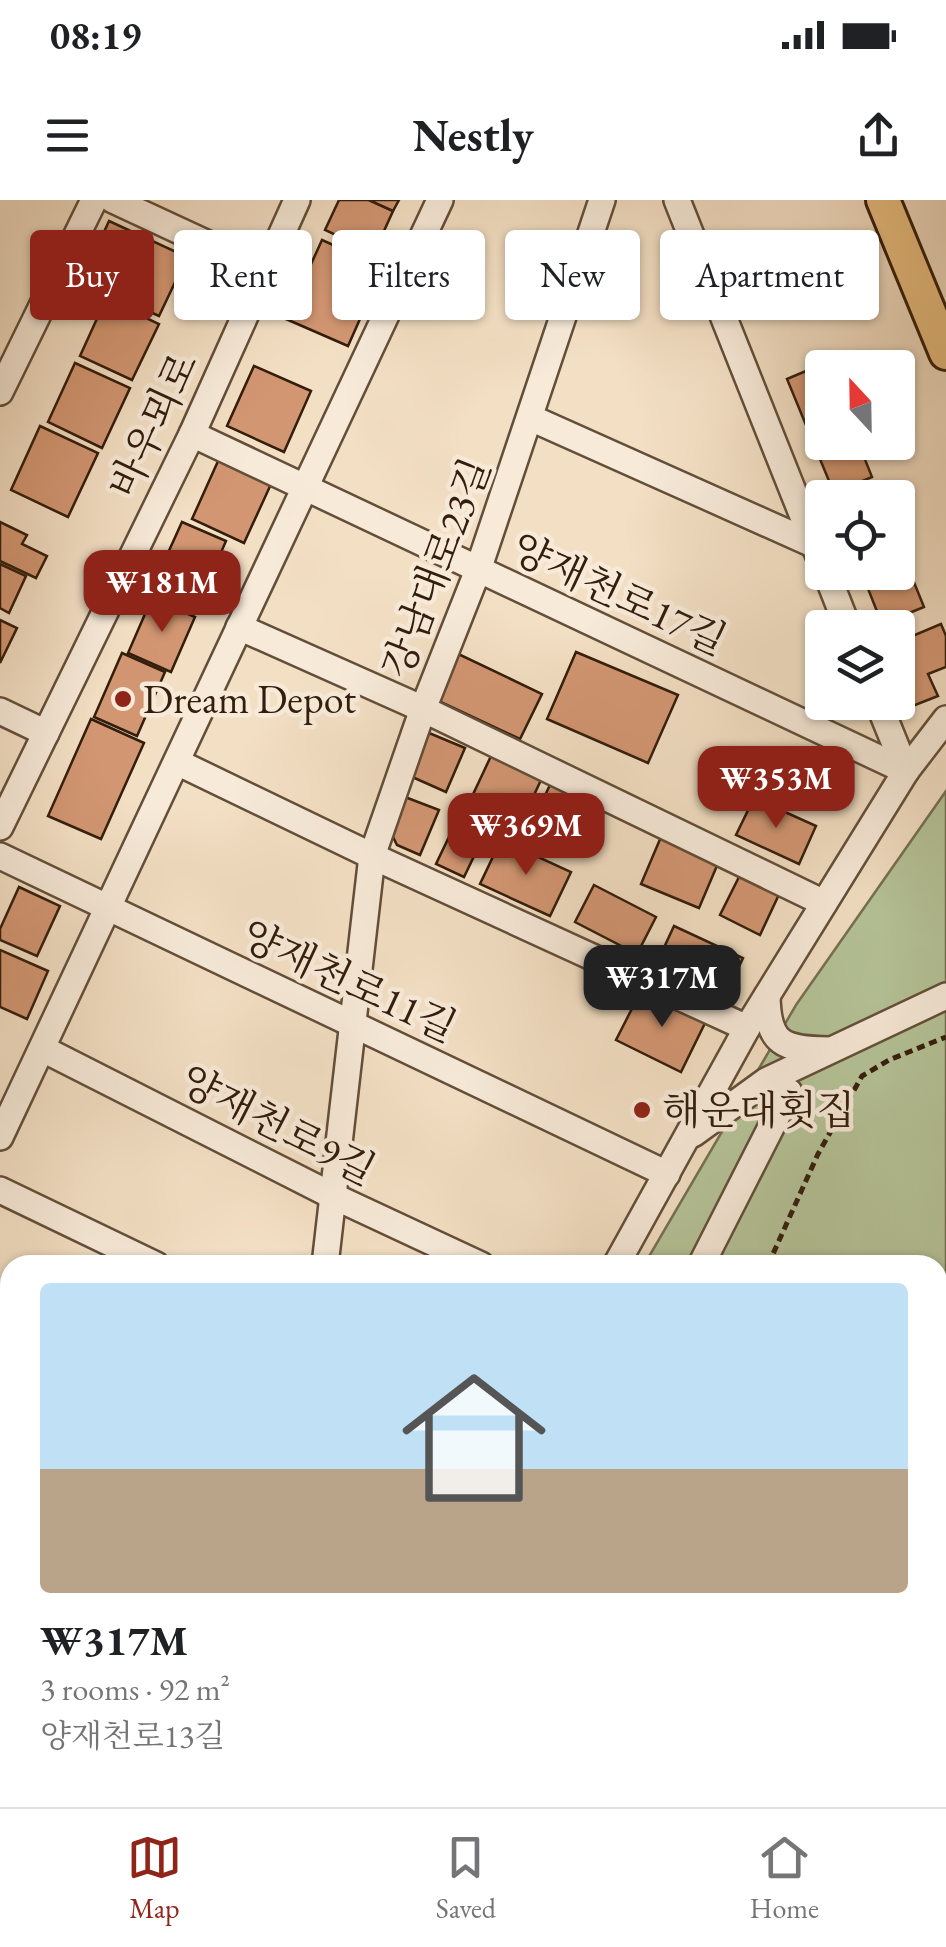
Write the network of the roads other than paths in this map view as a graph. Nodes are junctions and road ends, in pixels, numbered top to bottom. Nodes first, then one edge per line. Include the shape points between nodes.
1 (94, 200) edge
2 (113, 200) edge
3 (297, 200) edge
4 (440, 200) edge
5 (602, 200) edge
6 (677, 200) edge
7 (883, 200) edge
8 (179, 230) edge
9 (284, 230) edge
10 (243, 320) edge
11 (11, 342) edge
12 (946, 353) edge
13 (0, 392) edge
14 (531, 418) junction
15 (192, 434) junction
16 (304, 487) junction
17 (805, 521) edge
18 (805, 548) edge
19 (478, 570) junction
20 (239, 627) junction
21 (423, 709) junction
22 (0, 711) edge
23 (946, 719) edge
24 (885, 720) edge
25 (46, 733) junction
26 (177, 762) junction
27 (906, 771) junction
28 (0, 827) edge
29 (0, 856) edge
30 (372, 856) junction
31 (824, 903) junction
32 (110, 908) junction
33 (767, 996) junction
34 (946, 996) edge
35 (353, 1024) junction
36 (748, 1028) junction
37 (43, 1049) junction
38 (834, 1050) junction
39 (789, 1092) dead end
40 (0, 1137) edge
41 (685, 1140) junction
42 (667, 1174) junction
43 (0, 1190) edge
44 (333, 1196) junction
45 (119, 1255) edge
46 (326, 1255) edge
47 (460, 1255) edge
48 (622, 1255) edge
49 (706, 1255) edge

1 - 11 street
2 - 8 street
3 - 9 street, 바우뫼로
4 - 16 street
5 - 14 street, 강남대로23길
6 - 17 street
7 - 12 main road
10 - 15 street, 바우뫼로
11 - 13 street
14 - 18 street
14 - 19 street, 강남대로23길
15 - 16 street, 양재천로17길
15 - 25 street, 바우뫼로
16 - 19 street, 양재천로17길
16 - 20 street
19 - 21 street, 강남대로23길
19 - 27 street, 양재천로17길
20 - 21 street
20 - 26 street
21 - 30 street, 강남대로23길
21 - 31 street
22 - 25 street
23 - 27 street
24 - 27 street
25 - 28 street, 바우뫼로
26 - 30 street
26 - 32 street
27 - 31 street
29 - 32 street, 양재천로11길
30 - 35 street, 강남대로23길
30 - 36 street
31 - 33 street
32 - 35 street, 양재천로11길
32 - 37 street
33 - 36 street
33 - 38 street via 772,1034 782,1043
34 - 38 street
35 - 42 street, 양재천로11길
35 - 44 street, 강남대로23길
36 - 41 street
37 - 40 street
37 - 44 street, 양재천로9길
38 - 41 street via 766,1081
39 - 49 street
41 - 42 street
42 - 48 street
43 - 45 street
44 - 46 street, 강남대로23길
44 - 47 street, 양재천로9길

